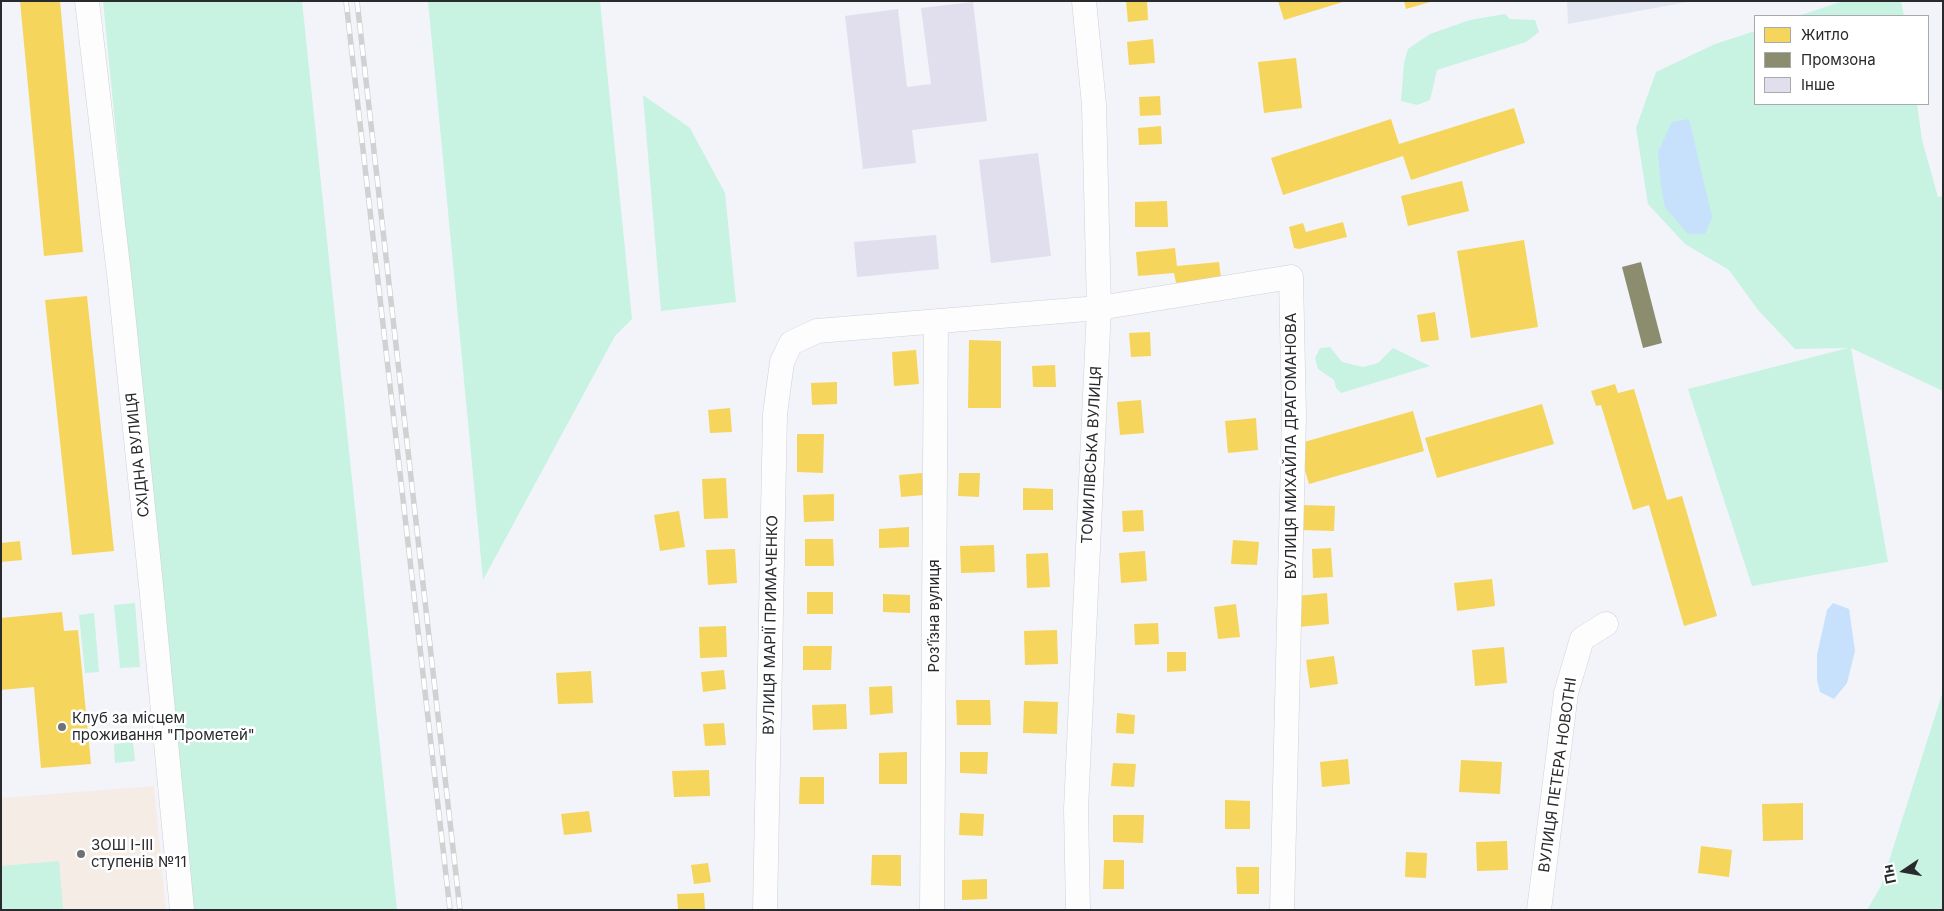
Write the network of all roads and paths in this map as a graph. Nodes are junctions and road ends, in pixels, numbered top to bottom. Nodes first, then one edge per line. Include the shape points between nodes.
1 (87, 1) edge
2 (1084, 1) edge
3 (1099, 308) junction
4 (936, 322) junction
5 (791, 343) joint
6 (1606, 624) dead end
7 (182, 910) edge
8 (765, 910) edge
9 (932, 910) edge
10 (1078, 910) edge
11 (1282, 910) edge
12 (1538, 910) edge

1 - 7 street, СХІДНА ВУЛИЦЯ via 120,283
2 - 3 street, ТОМИЛІВСЬКА ВУЛИЦЯ via 1094,105
3 - 4 street, ВУЛИЦЯ МИХАЙЛА ДРАГОМАНОВА
3 - 10 street, ТОМИЛІВСЬКА ВУЛИЦЯ via 1076,809
3 - 11 street, ВУЛИЦЯ МИХАЙЛА ДРАГОМАНОВА via 1290,277 1294,425
4 - 5 street, ВУЛИЦЯ МИХАЙЛА ДРАГОМАНОВА via 817,331
4 - 9 street, Розʼїзна вулиця
5 - 8 street, ВУЛИЦЯ МАРІЇ ПРИМАЧЕНКО via 782,362 775,414
6 - 12 street, ВУЛИЦЯ ПЕТЕРА НОВОТНІ via 1582,639 1566,693

